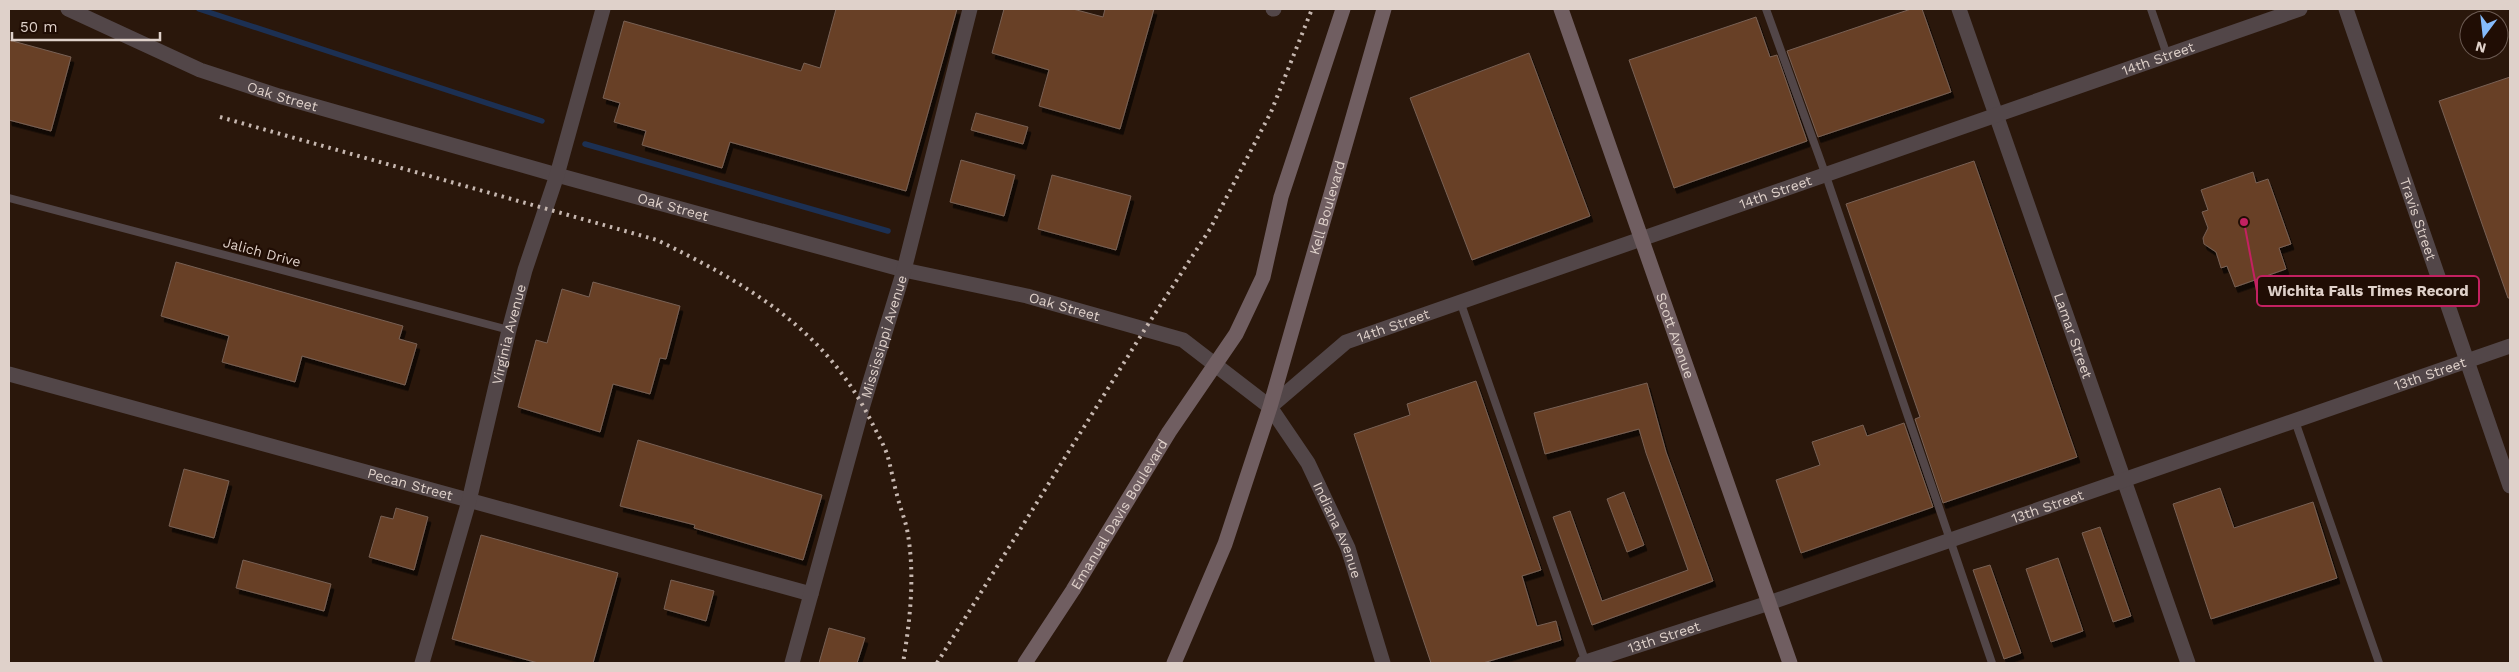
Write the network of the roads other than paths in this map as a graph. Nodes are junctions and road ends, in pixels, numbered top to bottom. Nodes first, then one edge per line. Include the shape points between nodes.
1 (68, 9) edge
2 (603, 9) edge
3 (970, 9) edge
4 (1343, 9) edge
5 (1384, 9) edge
6 (1561, 9) edge
7 (1766, 9) edge
8 (1959, 9) edge
9 (2151, 9) edge
10 (2300, 9) edge
11 (2346, 9) edge
12 (2167, 55) junction
13 (1996, 115) junction
14 (1825, 173) junction
15 (557, 176) junction
16 (9, 198) edge
17 (1642, 237) junction
18 (904, 270) junction
19 (1460, 302) junction
20 (509, 330) junction
21 (2510, 346) edge
22 (2468, 361) junction
23 (1215, 365) junction
24 (9, 374) edge
25 (1270, 407) junction
26 (2295, 421) junction
27 (2124, 480) junction
28 (2510, 486) edge
29 (469, 501) junction
30 (1950, 538) junction
31 (811, 594) junction
32 (1769, 603) junction
33 (422, 663) edge
34 (792, 663) edge
35 (1025, 663) edge
36 (1174, 663) edge
37 (1383, 663) edge
38 (1585, 663) edge
39 (1790, 663) edge
40 (1992, 663) edge
41 (2188, 663) edge
42 (2379, 663) edge

1 - 15 street, Oak Street via 200,70 243,85
2 - 15 street, Virginia Avenue
3 - 18 street, Mississippi Avenue
4 - 23 main road via 1281,196 1263,277 1236,334
5 - 25 main road, Kell Boulevard
6 - 17 main road, Scott Avenue
7 - 14 lane
8 - 13 street, Lamar Street
9 - 12 lane
10 - 12 street, 14th Street
11 - 22 street, Travis Street
12 - 13 street, 14th Street
13 - 14 street, 14th Street
13 - 27 street, Lamar Street
14 - 17 street, 14th Street
14 - 30 lane
15 - 18 street, Oak Street
15 - 20 street, Virginia Avenue via 525,270
16 - 20 lane, Jalich Drive
17 - 19 street, 14th Street
17 - 32 main road, Scott Avenue
18 - 23 street, Oak Street via 1027,296 1145,328 1183,340
18 - 31 street, Mississippi Avenue
19 - 25 street, 14th Street via 1346,342
19 - 38 lane
20 - 29 street, Virginia Avenue
21 - 22 street, 13th Street
22 - 26 street, 13th Street
22 - 28 street, Travis Street
23 - 25 street, Oak Street
23 - 35 main road, Emanual Davis Boulevard via 1169,432
24 - 29 street, Pecan Street
25 - 36 main road via 1225,544
25 - 37 street, Indiana Avenue via 1308,463 1333,513 1348,548
26 - 27 street, 13th Street
26 - 42 lane
27 - 30 street, 13th Street
27 - 41 street, Lamar Street
29 - 31 street, Pecan Street
29 - 33 street, Virginia Avenue
30 - 32 street, 13th Street
30 - 40 lane
31 - 34 street, Mississippi Avenue
32 - 38 street, 13th Street
32 - 39 main road, Scott Avenue

